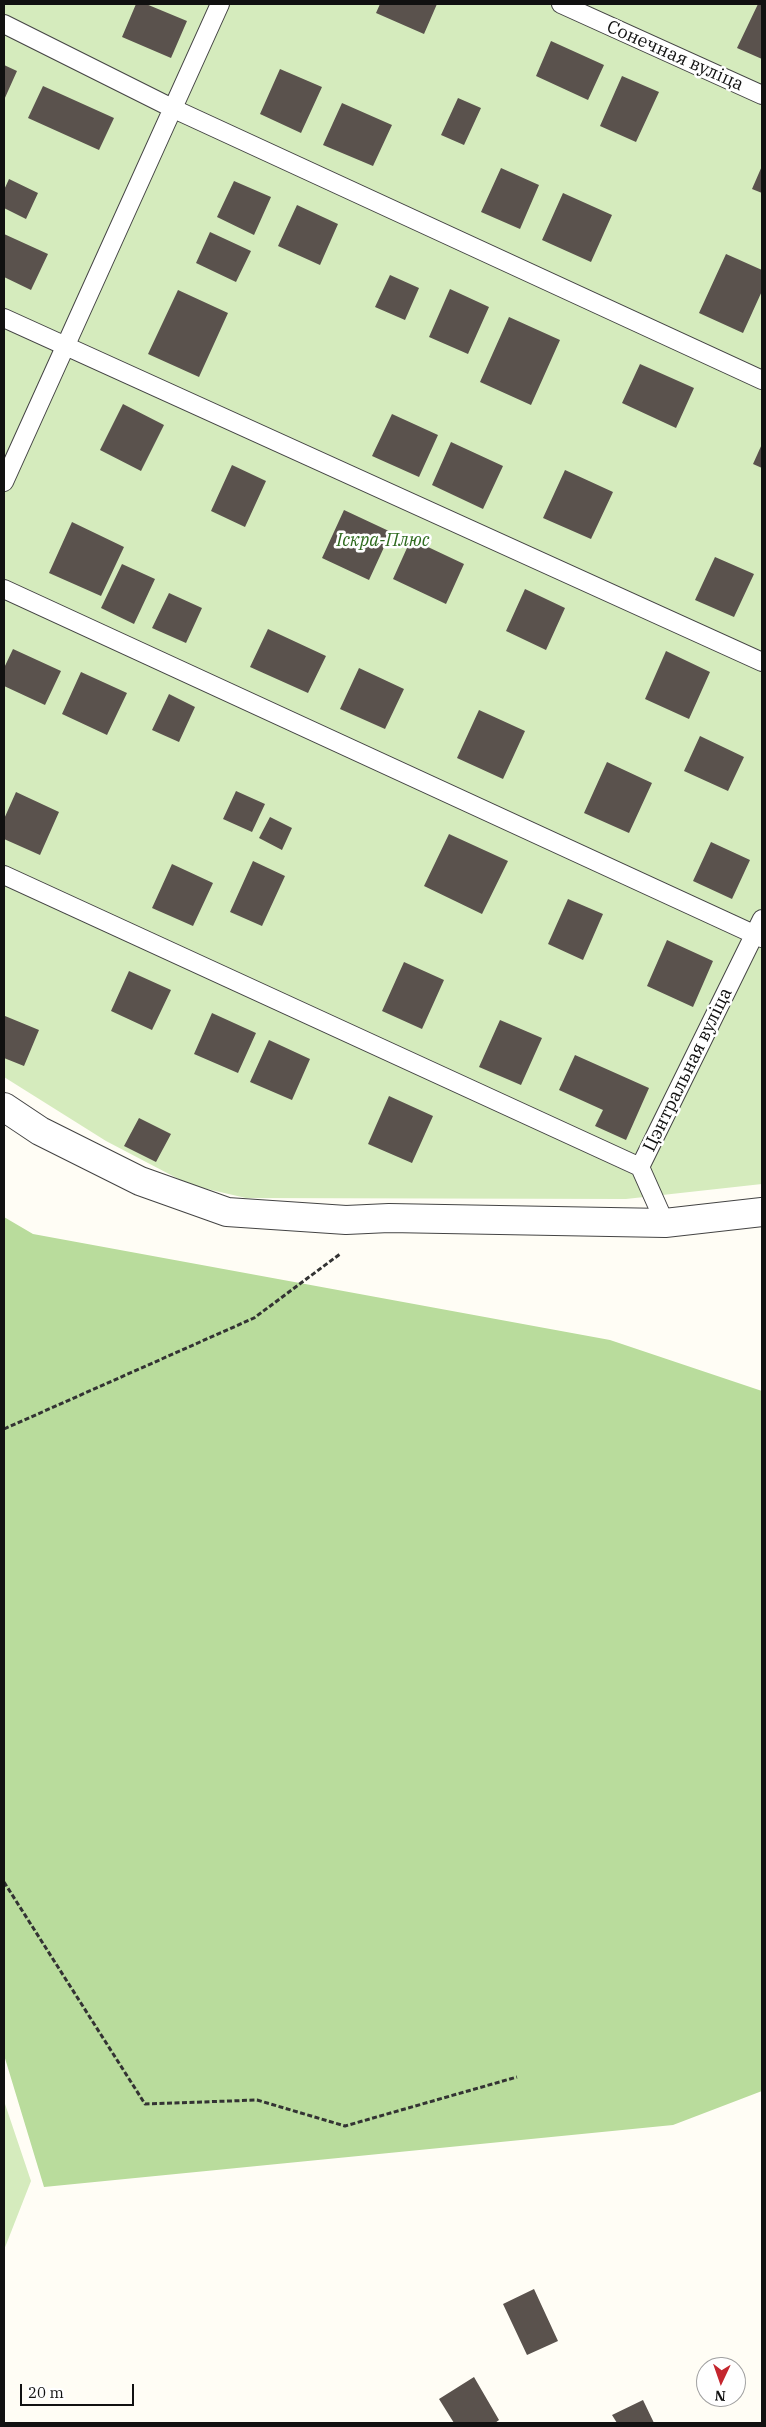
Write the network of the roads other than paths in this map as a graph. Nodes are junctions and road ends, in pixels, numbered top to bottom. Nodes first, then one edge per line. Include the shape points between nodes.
1 (220, 4) edge
2 (561, 4) edge
3 (4, 24) edge
4 (762, 95) edge
5 (174, 109) junction
6 (4, 318) edge
7 (66, 348) junction
8 (762, 380) edge
9 (4, 482) edge
10 (4, 589) edge
11 (762, 662) edge
12 (4, 875) edge
13 (760, 930) edge
14 (4, 1107) edge
15 (640, 1168) junction
16 (762, 1212) edge
17 (665, 1223) junction

1 - 5 lane
2 - 4 lane, Сонечная вуліца
3 - 5 lane
5 - 7 lane
5 - 8 lane
6 - 7 lane
7 - 9 lane
7 - 11 lane
10 - 13 lane
12 - 15 lane
13 - 15 lane, Цэнтральная вуліца
14 - 17 street via 40,1131 140,1181 227,1212 346,1220
15 - 17 lane, Цэнтральная вуліца
16 - 17 street

